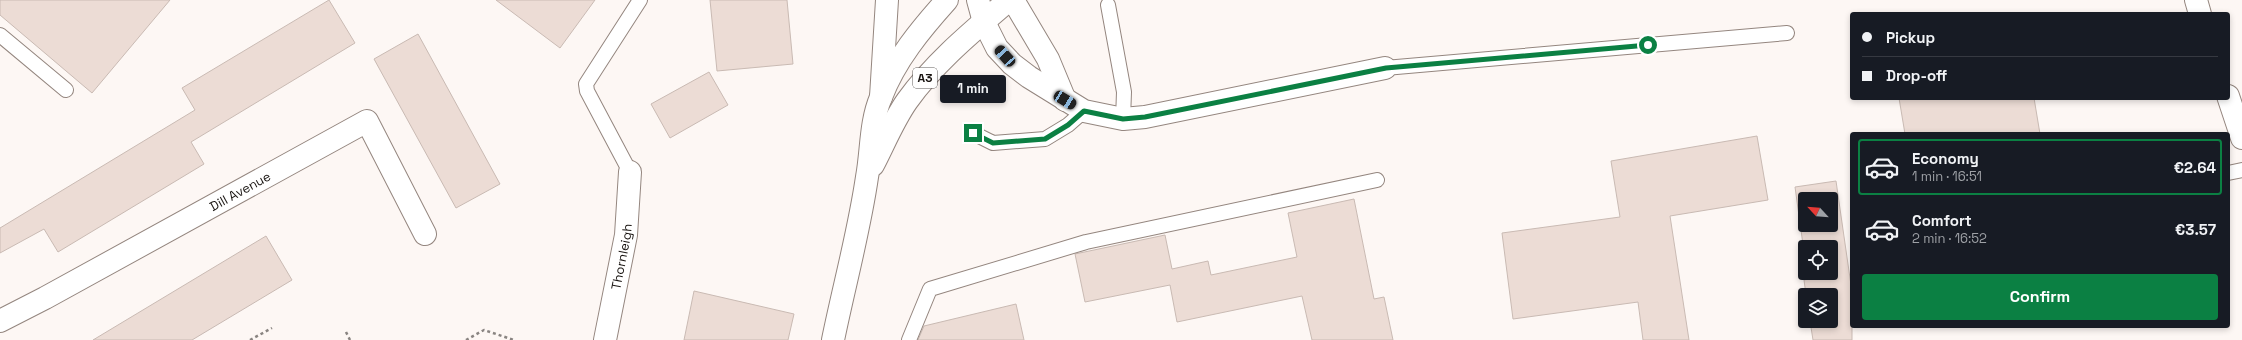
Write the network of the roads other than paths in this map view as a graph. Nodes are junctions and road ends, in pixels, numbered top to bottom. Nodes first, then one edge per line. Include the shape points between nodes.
1 (640, 0) edge
2 (887, 0) edge
3 (947, 0) edge
4 (978, 0) edge
5 (1009, 0) edge
6 (1013, 0) edge
7 (2196, 0) edge
8 (1108, 5) dead end
9 (2199, 12) edge
10 (984, 22) junction
11 (1787, 33) dead end
12 (0, 35) edge
13 (1386, 68) joint
14 (66, 90) dead end
15 (881, 97) junction
16 (1065, 100) junction
17 (2229, 100) edge
18 (1084, 111) junction
19 (1123, 119) junction
20 (973, 133) dead end
21 (2242, 138) edge
22 (2242, 170) edge
23 (630, 172) joint
24 (2230, 173) edge
25 (868, 176) junction
26 (1377, 180) dead end
27 (425, 234) dead end
28 (0, 321) edge
29 (605, 340) edge
30 (833, 340) edge
31 (910, 340) edge

1 - 23 lane via 586,84 587,91
2 - 15 main road
3 - 15 main road, A3 via 921,29
4 - 10 main road
5 - 10 main road, A3
6 - 16 main road via 1048,60
7 - 9 main road
8 - 19 lane via 1124,92
10 - 16 main road via 997,48 1012,64
10 - 25 main road, A3 via 921,82 906,102
11 - 13 lane
12 - 14 lane
13 - 19 main road via 1145,117
15 - 25 main road, A3 via 871,136
16 - 18 main road
17 - 21 main road
18 - 19 main road
18 - 20 lane via 1068,125 1045,139 993,143
22 - 24 lane
23 - 29 main road, Thornleigh via 626,235
25 - 30 main road, A3
26 - 31 lane via 1086,242 930,290
27 - 28 main road, Dill Avenue via 367,121

